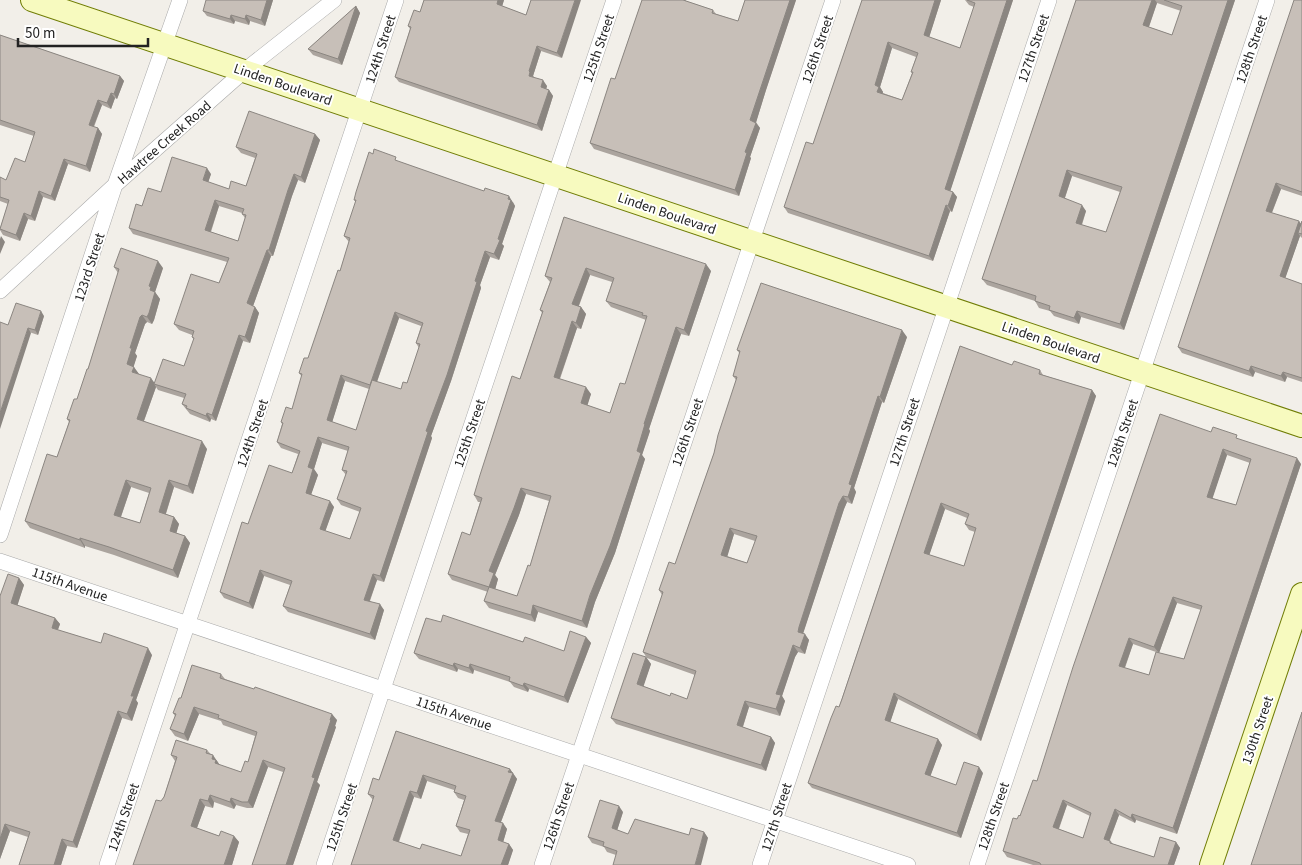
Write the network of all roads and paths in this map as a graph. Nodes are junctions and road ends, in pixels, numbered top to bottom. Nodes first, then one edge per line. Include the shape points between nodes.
1 (32, 0) edge
2 (180, 0) edge
3 (334, 0) edge
4 (396, 0) edge
5 (614, 0) edge
6 (833, 0) edge
7 (1049, 0) edge
8 (1267, 0) edge
9 (165, 45) junction
10 (244, 72) junction
11 (360, 110) junction
12 (555, 176) junction
13 (116, 185) junction
14 (751, 242) junction
15 (0, 291) edge
16 (946, 307) junction
17 (1142, 372) junction
18 (1302, 426) edge
19 (0, 535) edge
20 (0, 561) edge
21 (1302, 594) edge
22 (188, 624) junction
23 (383, 689) junction
24 (579, 754) junction
25 (775, 820) junction
26 (546, 864) edge
27 (107, 865) edge
28 (324, 865) edge
29 (760, 865) edge
30 (908, 865) edge
31 (977, 865) edge
32 (1211, 865) edge

1 - 9 main road, Linden Boulevard
2 - 9 street, 123rd Street
3 - 10 street, Hawtree Creek Road
4 - 11 street, 124th Street
5 - 12 street, 125th Street
6 - 14 street, 126th Street
7 - 16 street, 127th Street
8 - 17 street, 128th Street
9 - 10 main road, Linden Boulevard
9 - 13 street, 123rd Street
10 - 11 main road, Linden Boulevard
10 - 13 street, Hawtree Creek Road
11 - 12 main road, Linden Boulevard
11 - 22 street, 124th Street
12 - 14 main road, Linden Boulevard
12 - 23 street, 125th Street
13 - 15 street, Hawtree Creek Road
13 - 19 street, 123rd Street
14 - 16 main road, Linden Boulevard
14 - 24 street, 126th Street
16 - 17 main road, Linden Boulevard
16 - 25 street, 127th Street
17 - 18 main road, Linden Boulevard
17 - 31 street, 128th Street
20 - 22 street, 115th Avenue
21 - 32 main road, 130th Street
22 - 23 street, 115th Avenue
22 - 27 street, 124th Street
23 - 24 street, 115th Avenue
23 - 28 street, 125th Street
24 - 25 street, 115th Avenue
24 - 26 street, 126th Street
25 - 29 street, 127th Street
25 - 30 street, 115th Avenue

